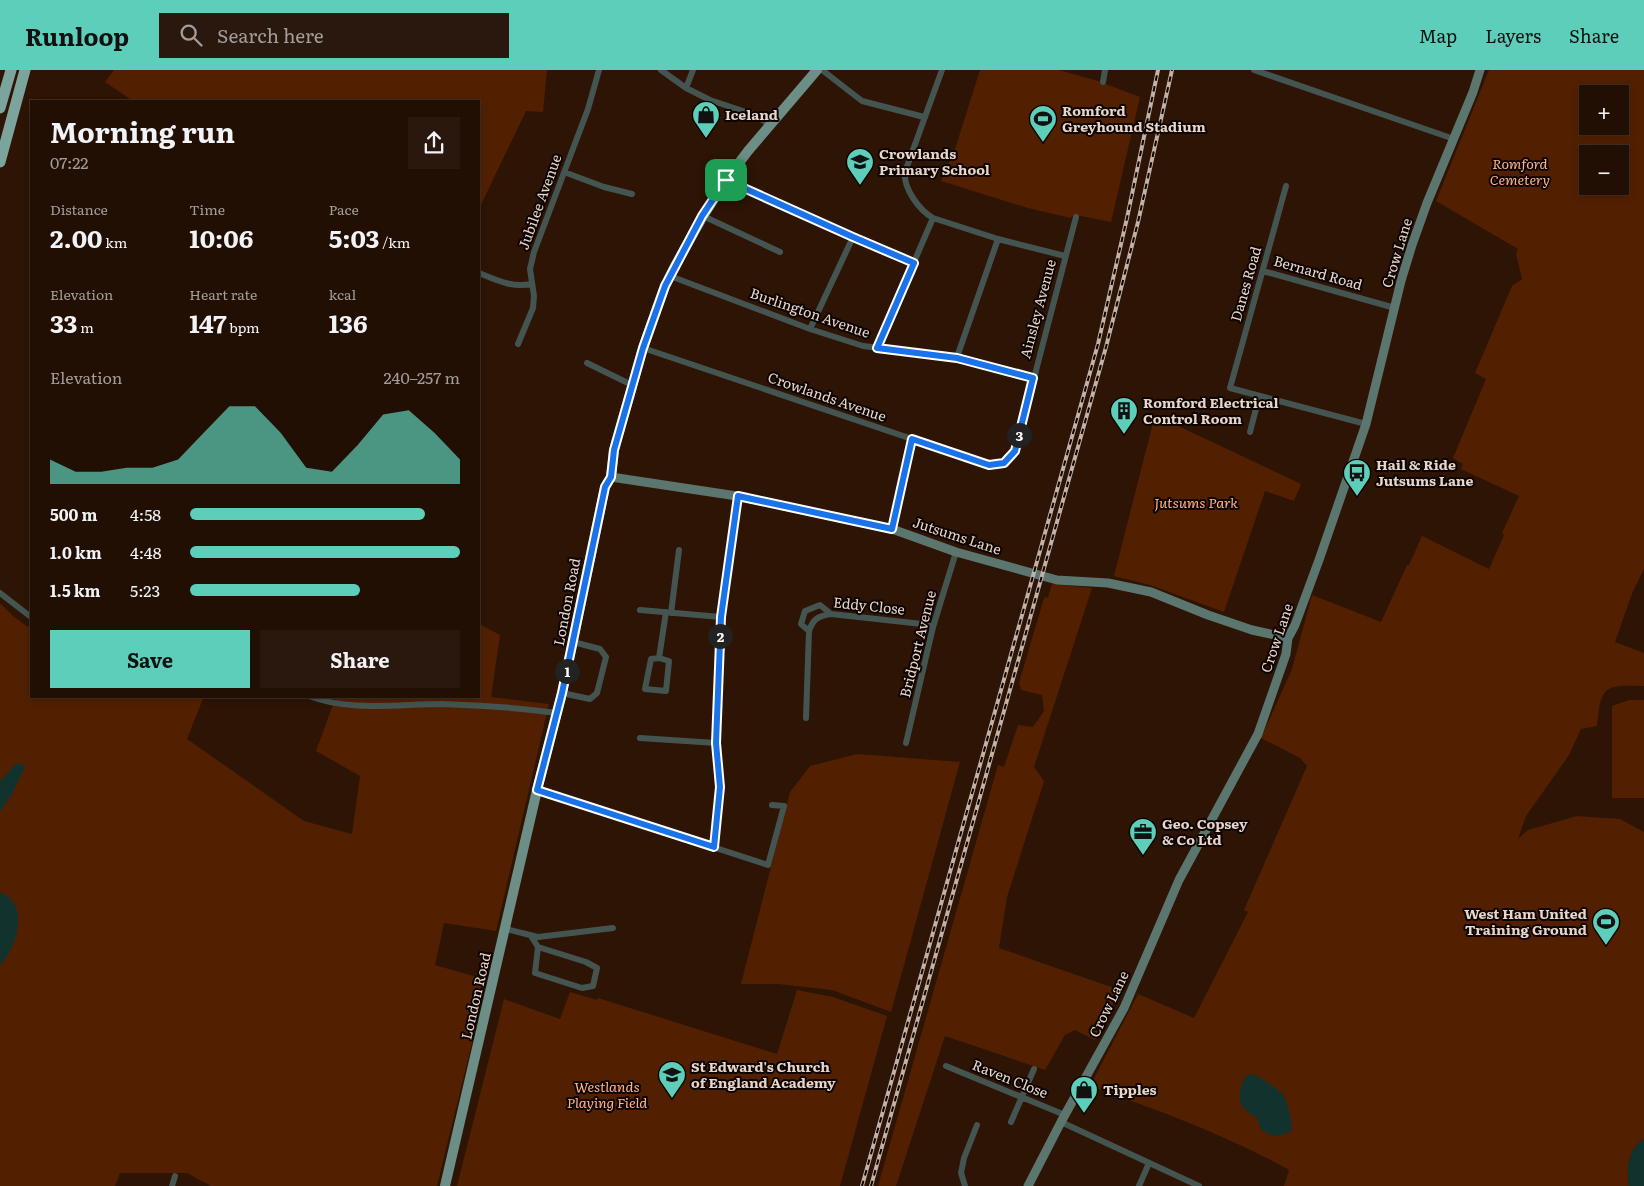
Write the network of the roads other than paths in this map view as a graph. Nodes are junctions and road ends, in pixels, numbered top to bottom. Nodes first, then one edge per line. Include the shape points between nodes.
1 (11, 70) edge
2 (25, 70) edge
3 (599, 70) edge
4 (661, 70) edge
5 (693, 70) edge
6 (817, 70) edge
7 (822, 70) edge
8 (942, 70) edge
9 (1105, 70) edge
10 (1254, 70) edge
11 (1480, 70) edge
12 (1103, 82) dead end
13 (686, 88) junction
14 (0, 108) edge
15 (924, 117) junction
16 (770, 125) junction
17 (1454, 139) junction
18 (0, 162) edge
19 (564, 172) junction
20 (726, 180) junction
21 (1286, 186) dead end
22 (632, 194) dead end
23 (702, 216) junction
24 (1076, 216) dead end
25 (932, 218) junction
26 (853, 237) junction
27 (998, 239) junction
28 (780, 252) dead end
29 (1065, 256) junction
30 (914, 263) junction
31 (1263, 271) junction
32 (480, 273) edge
33 (670, 276) junction
34 (531, 284) junction
35 (1394, 308) junction
36 (810, 329) junction
37 (518, 344) dead end
38 (643, 348) junction
39 (877, 348) junction
40 (957, 358) junction
41 (587, 363) dead end
42 (1033, 378) junction
43 (632, 385) junction
44 (1259, 397) junction
45 (1366, 424) junction
46 (1250, 432) dead end
47 (912, 439) junction
48 (1004, 463) joint
49 (611, 477) junction
50 (738, 496) junction
51 (892, 529) junction
52 (679, 550) dead end
53 (956, 552) junction
54 (0, 593) edge
55 (640, 610) dead end
56 (669, 613) junction
57 (831, 614) junction
58 (30, 616) edge
59 (721, 617) junction
60 (933, 627) junction
61 (809, 631) junction
62 (1288, 638) junction
63 (574, 642) junction
64 (659, 658) junction
65 (562, 693) junction
66 (314, 698) edge
67 (558, 713) junction
68 (806, 718) dead end
69 (640, 738) dead end
70 (716, 743) junction
71 (906, 743) dead end
72 (537, 790) junction
73 (772, 804) dead end
74 (714, 847) junction
75 (613, 928) dead end
76 (506, 929) junction
77 (531, 936) junction
78 (538, 947) junction
79 (946, 1066) dead end
80 (1034, 1069) dead end
81 (1021, 1097) junction
82 (1063, 1118) junction
83 (1011, 1122) dead end
84 (977, 1125) dead end
85 (1149, 1164) junction
86 (175, 1176) dead end
87 (172, 1186) edge
88 (445, 1186) edge
89 (965, 1186) edge
90 (1028, 1186) edge
91 (1139, 1186) edge
92 (1199, 1186) edge

1 - 14 highway
2 - 18 highway
3 - 19 street, Jubilee Avenue
4 - 13 street
5 - 13 street
6 - 16 main road, London Road
7 - 15 street via 862,101
8 - 15 street
9 - 12 street
10 - 17 street
11 - 17 street, Crow Lane
13 - 16 street via 755,115
15 - 25 street via 904,177 921,208
16 - 20 main road, London Road
17 - 35 street, Crow Lane via 1415,237
19 - 22 street
19 - 34 street, Jubilee Avenue via 534,252
20 - 23 main road, London Road
20 - 26 street
21 - 31 street, Danes Road
23 - 28 street
23 - 33 main road, London Road
24 - 29 street, Ainsley Avenue
25 - 27 street
25 - 30 street
26 - 30 street
26 - 36 street
27 - 29 street
27 - 40 street
29 - 42 street, Ainsley Avenue
30 - 39 street
31 - 35 street, Bernard Road
31 - 44 street, Danes Road via 1230,388
32 - 34 street via 509,284
33 - 36 street, Burlington Avenue
33 - 38 main road, London Road
34 - 37 street, Jubilee Avenue via 533,308
35 - 45 street, Crow Lane
36 - 39 street, Burlington Avenue
38 - 43 main road, London Road
38 - 47 street, Crowlands Avenue
39 - 40 street, Burlington Avenue
40 - 42 street, Burlington Avenue
41 - 43 street
42 - 48 street, Ainsley Avenue via 1015,451
43 - 49 main road, London Road via 614,450
44 - 45 street
44 - 46 street
45 - 62 street, Crow Lane
47 - 48 street, Crowlands Avenue via 989,465
47 - 51 street
49 - 50 street, Jutsums Lane
49 - 63 main road, London Road via 605,487
50 - 51 street, Jutsums Lane
50 - 59 street
51 - 53 street, Jutsums Lane
52 - 56 street
53 - 60 street, Bridport Avenue
53 - 62 street, Jutsums Lane via 1057,580 1108,583 1151,592 1252,630
54 - 58 street
55 - 56 street
56 - 59 street
56 - 64 street
57 - 60 street, Eddy Close
57 - 61 street, Eddy Close via 812,622
57 - 61 street via 820,604 805,610 801,624
59 - 70 street
60 - 71 street, Bridport Avenue
61 - 68 street
62 - 82 street, Crow Lane via 1286,654 1258,734 1179,880 1124,1008
63 - 65 main road, London Road
63 - 65 street via 600,649 606,657 597,693 590,699
64 - 64 street via 669,661 666,691 645,689 651,659
65 - 67 main road, London Road
66 - 67 street via 347,706 443,704
67 - 72 main road, London Road
69 - 70 street
70 - 74 street via 720,787
72 - 74 street
72 - 76 main road, London Road
73 - 74 street via 784,806 768,865
75 - 77 street
76 - 77 street
76 - 88 main road, London Road
77 - 78 street
78 - 78 street via 597,968 593,986 582,988 535,973
79 - 81 street, Raven Close
80 - 81 street
81 - 82 street, Raven Close
81 - 83 street
82 - 85 street, Raven Close
82 - 90 street, Crow Lane
84 - 89 street via 961,1172
85 - 91 street
85 - 92 street, Raven Close
86 - 87 street

